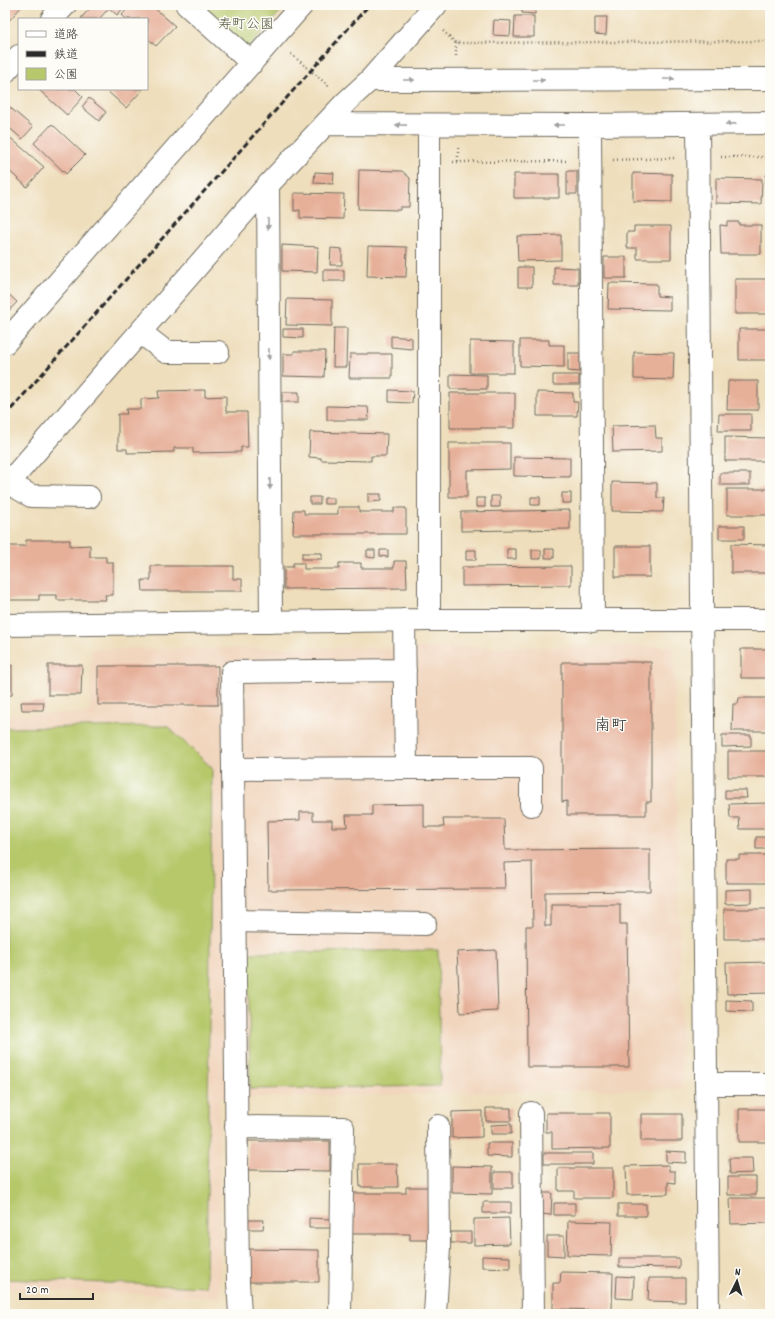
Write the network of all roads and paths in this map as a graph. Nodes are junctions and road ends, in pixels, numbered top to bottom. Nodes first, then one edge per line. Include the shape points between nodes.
1 (65, 5) edge
2 (187, 5) edge
3 (302, 5) edge
4 (431, 11) edge
5 (53, 18) edge
6 (272, 38) junction
7 (770, 41) edge
8 (18, 57) edge
9 (252, 64) junction
10 (5, 72) edge
11 (770, 79) edge
12 (370, 80) junction
13 (346, 102) junction
14 (770, 123) edge
15 (326, 124) junction
16 (698, 124) junction
17 (429, 125) junction
18 (590, 125) junction
19 (268, 185) junction
20 (140, 332) junction
21 (5, 344) edge
22 (218, 352) dead end
23 (7, 485) edge
24 (89, 497) dead end
25 (404, 620) junction
26 (429, 620) junction
27 (702, 620) junction
28 (770, 620) edge
29 (593, 621) junction
30 (271, 622) junction
31 (5, 625) edge
32 (405, 670) junction
33 (406, 768) junction
34 (233, 769) junction
35 (531, 805) dead end
36 (234, 921) junction
37 (425, 924) dead end
38 (706, 1084) junction
39 (770, 1084) edge
40 (532, 1113) dead end
41 (438, 1126) dead end
42 (236, 1127) junction
43 (240, 1314) edge
44 (340, 1314) edge
45 (436, 1314) edge
46 (533, 1314) edge
47 (708, 1314) edge

1 - 5 street
2 - 9 street
3 - 6 street
4 - 7 path via 456,43
4 - 12 street
6 - 9 street
6 - 13 path
8 - 10 street
9 - 21 street
12 -> 11 street
12 - 13 street
13 - 15 street
14 -> 16 street
17 -> 15 street
15 - 19 street
16 - 18 street
16 - 27 street
18 -> 17 street
17 - 26 street
18 - 29 street
19 - 20 street
19 -> 30 street
20 - 22 street via 166,352
20 - 23 street
23 - 24 street via 32,496
25 - 26 street
25 - 30 street
25 - 32 street
26 - 29 street
27 - 28 street
27 - 29 street
27 - 38 street
30 - 31 street
32 - 33 street
32 - 34 street via 232,672
33 - 34 street
33 - 35 street via 531,768
34 - 36 street
36 - 37 street
36 - 42 street
38 - 39 street
38 - 47 street
40 - 46 street
41 - 45 street via 439,1248
42 - 43 street
42 - 44 street via 343,1128

